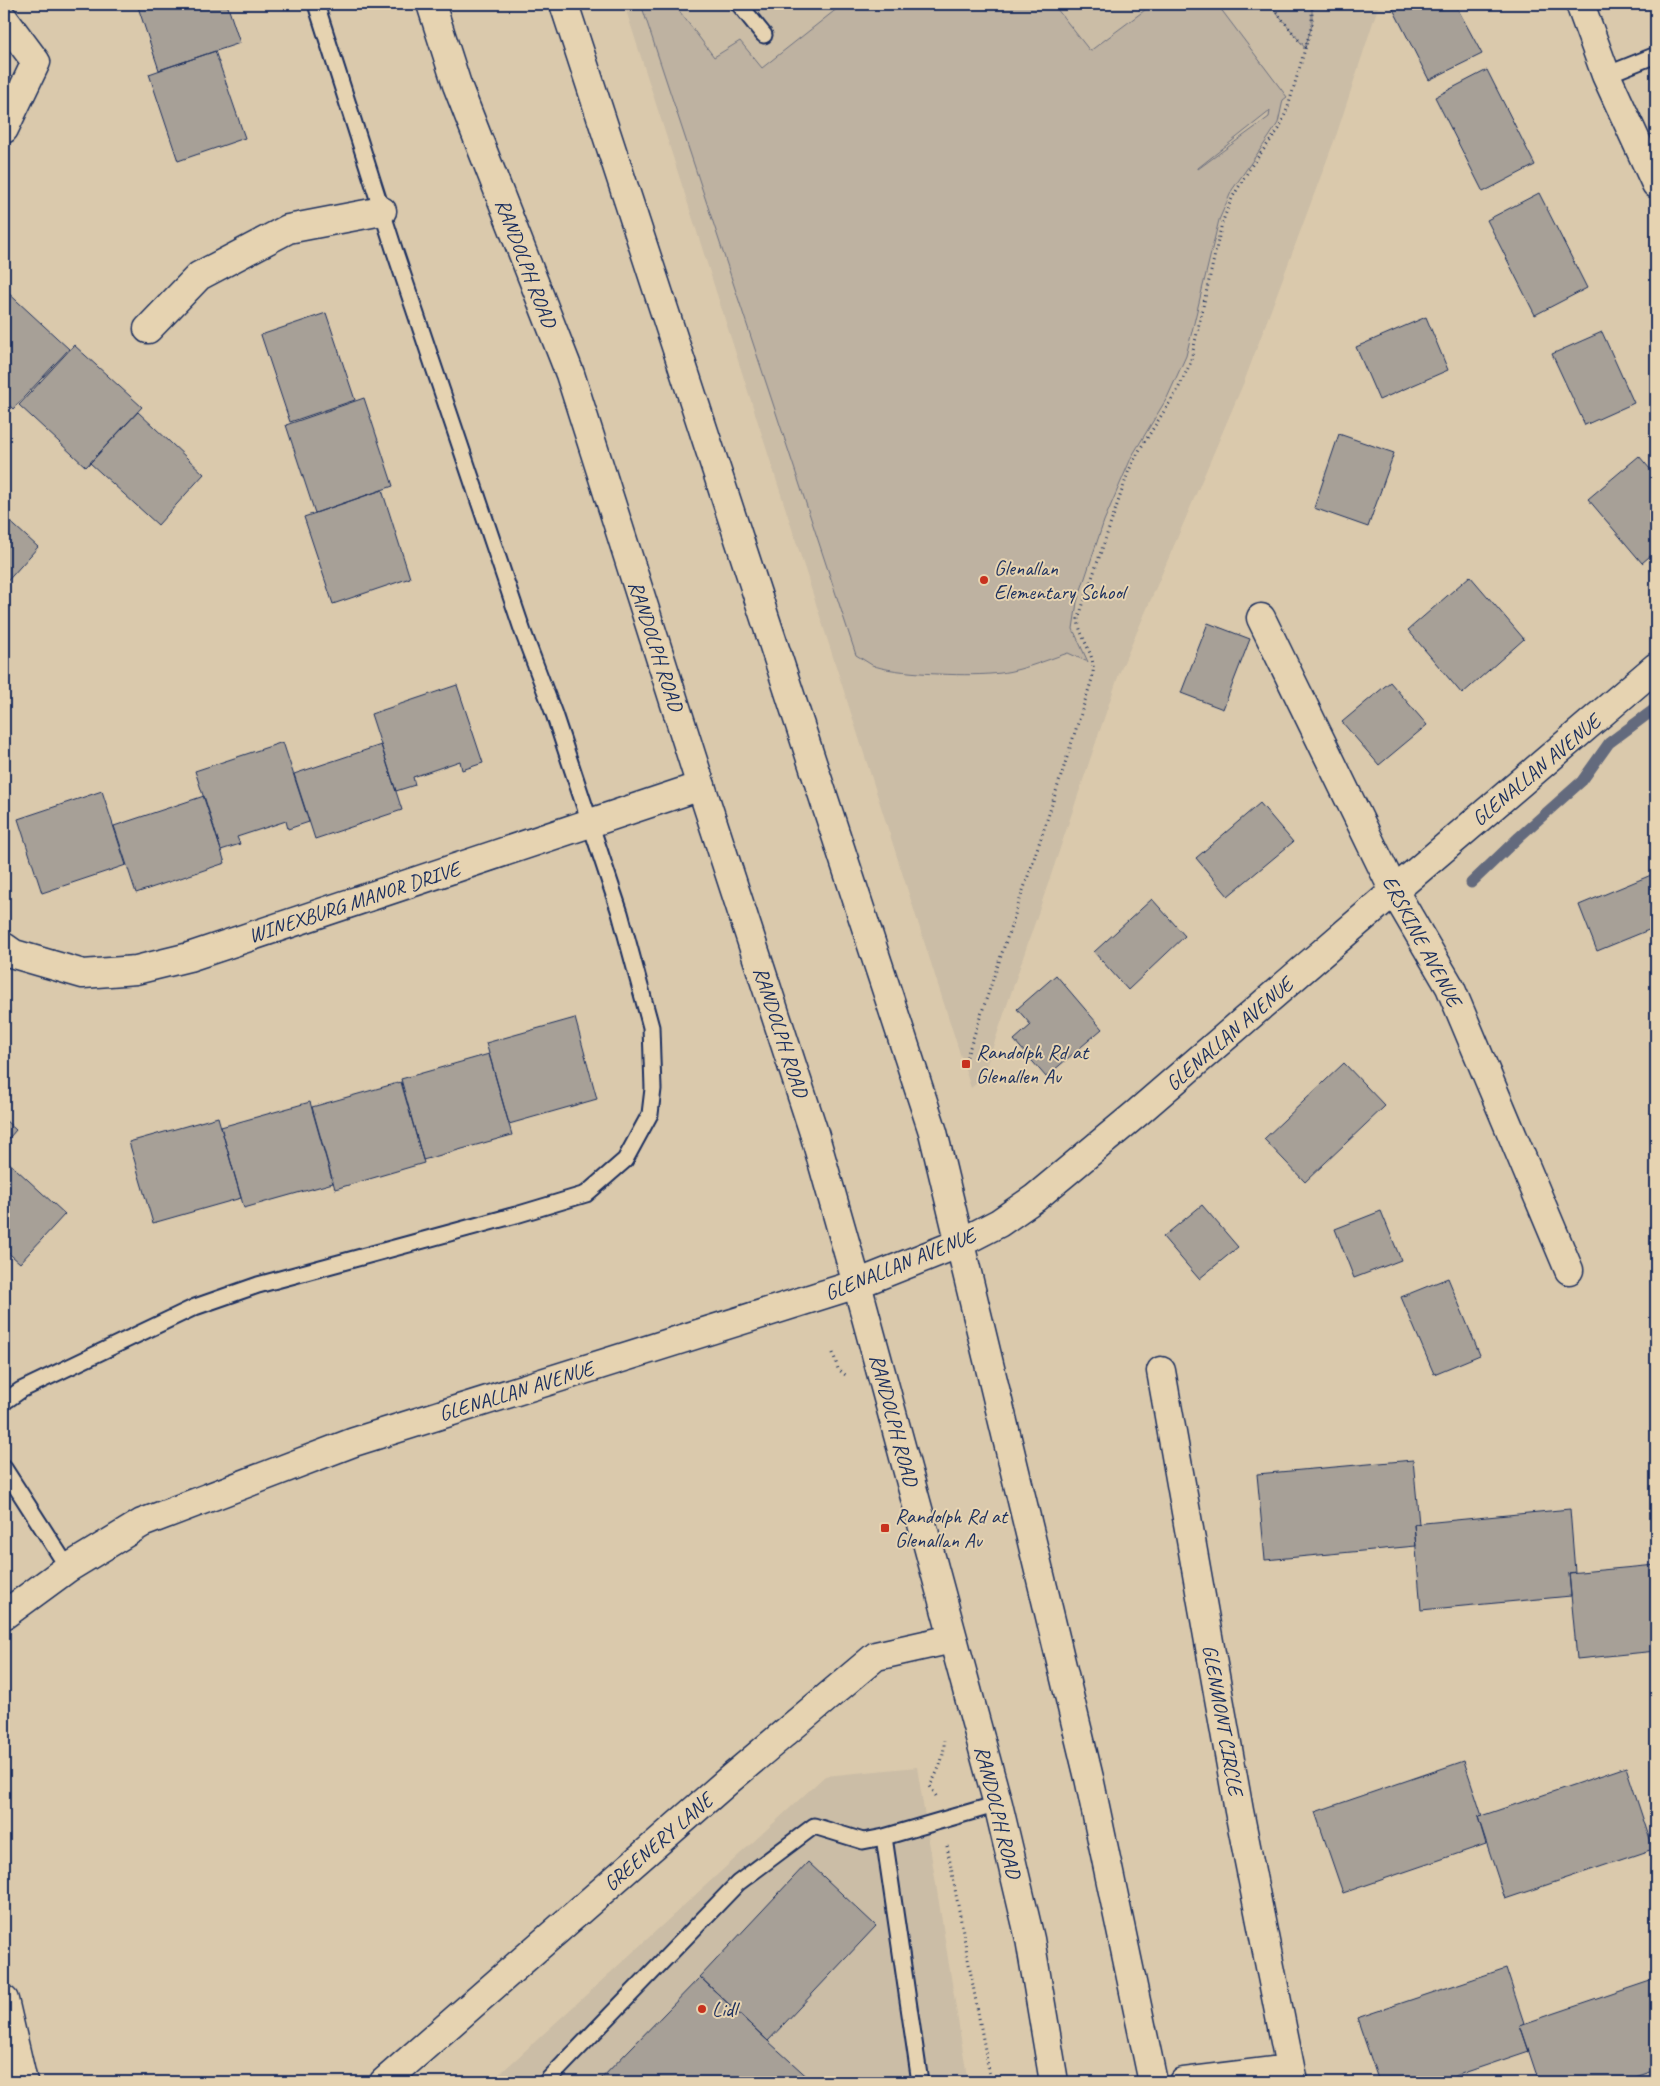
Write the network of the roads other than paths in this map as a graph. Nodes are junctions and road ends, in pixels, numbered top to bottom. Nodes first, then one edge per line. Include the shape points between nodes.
1 (316, 4) edge
2 (430, 4) edge
3 (564, 4) edge
4 (739, 4) edge
5 (1580, 4) edge
6 (4, 19) edge
7 (764, 35) dead end
8 (1656, 55) edge
9 (1606, 75) junction
10 (4, 129) edge
11 (1656, 184) edge
12 (382, 211) junction
13 (148, 329) dead end
14 (1261, 618) dead end
15 (1656, 667) edge
16 (701, 786) junction
17 (590, 824) junction
18 (1394, 891) junction
19 (4, 948) edge
20 (960, 1243) junction
21 (1569, 1270) dead end
22 (858, 1284) junction
23 (1161, 1370) dead end
24 (4, 1402) edge
25 (4, 1468) edge
26 (68, 1568) junction
27 (5, 1610) edge
28 (952, 1639) junction
29 (998, 1804) junction
30 (884, 1837) junction
31 (4, 2000) edge
32 (1291, 2075) edge
33 (23, 2082) edge
34 (384, 2082) edge
35 (546, 2082) edge
36 (920, 2082) edge
37 (1054, 2082) edge
38 (1153, 2082) edge
39 (1184, 2082) edge

1 - 12 lane
2 - 16 street, RANDOLPH ROAD via 457,85 570,374
3 - 20 street via 933,1132
4 - 7 lane
5 - 9 street
6 - 10 street via 36,62
8 - 9 lane
9 - 11 street
12 - 13 street via 288,229 199,276
12 - 17 lane
14 - 18 street, ERSKINE AVENUE
15 - 18 street, GLENALLAN AVENUE
16 - 17 street, WINEXBURG MANOR DRIVE
16 - 22 street, RANDOLPH ROAD via 814,1133
17 - 19 street, WINEXBURG MANOR DRIVE via 189,957 136,970 83,974 14,954
17 - 24 lane via 620,913 651,1026 653,1089 650,1114 625,1160 586,1194 258,1285 196,1307 21,1390
18 - 20 street, GLENALLAN AVENUE via 1035,1198 999,1223
18 - 21 street, ERSKINE AVENUE via 1450,987
20 - 22 street, GLENALLAN AVENUE
20 - 38 street via 1089,1778
22 - 26 street, GLENALLAN AVENUE via 354,1442 142,1523
22 - 28 street, RANDOLPH ROAD
23 - 32 street, GLENMONT CIRCLE via 1239,1811
25 - 26 lane
26 - 27 street, GLENALLAN AVENUE
28 - 29 street, RANDOLPH ROAD
28 - 34 street, GREENERY LANE via 876,1656 730,1779
29 - 30 lane
29 - 37 street, RANDOLPH ROAD via 1030,1939
30 - 35 lane via 863,1841 814,1826 738,1883
30 - 36 lane
31 - 33 street
32 - 39 street, GLENMONT CIRCLE

